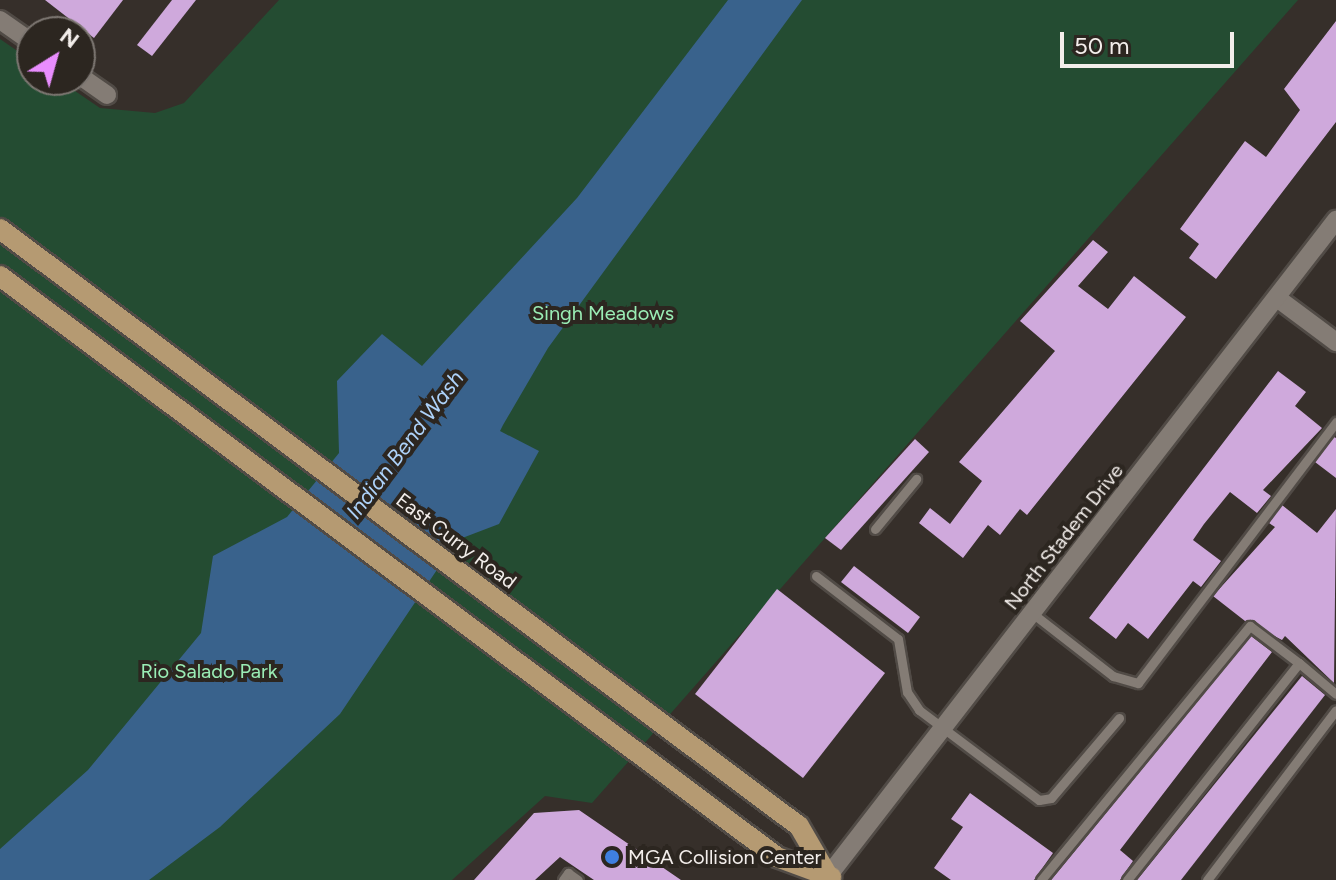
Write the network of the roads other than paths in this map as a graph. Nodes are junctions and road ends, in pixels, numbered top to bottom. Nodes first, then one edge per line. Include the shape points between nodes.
1 (96, 87) edge
2 (107, 95) dead end
3 (1336, 220) edge
4 (0, 229) edge
5 (0, 276) edge
6 (1277, 298) junction
7 (1336, 342) edge
8 (1336, 422) edge
9 (916, 479) dead end
10 (875, 529) dead end
11 (816, 576) dead end
12 (1032, 613) junction
13 (1299, 663) junction
14 (1336, 694) edge
15 (1336, 710) edge
16 (1119, 718) dead end
17 (944, 727) junction
18 (829, 879) edge
19 (563, 880) edge
20 (578, 880) edge
21 (1041, 880) edge
22 (1127, 880) edge
23 (1207, 880) edge

1 - 2 street
3 - 6 street, North Stadem Drive
4 - 18 main road, East Curry Road via 799,826
5 - 18 main road via 777,857
6 - 7 street
6 - 12 street, North Stadem Drive
8 - 12 lane via 1138,683 1113,676
9 - 10 lane
11 - 17 lane via 898,639 907,692
12 - 17 street, North Stadem Drive
13 - 14 lane
13 - 21 lane via 1250,626
13 - 22 lane
15 - 23 lane
16 - 17 lane via 1051,798 1039,800
17 - 18 street, North Stadem Drive
19 - 20 lane via 568,873

